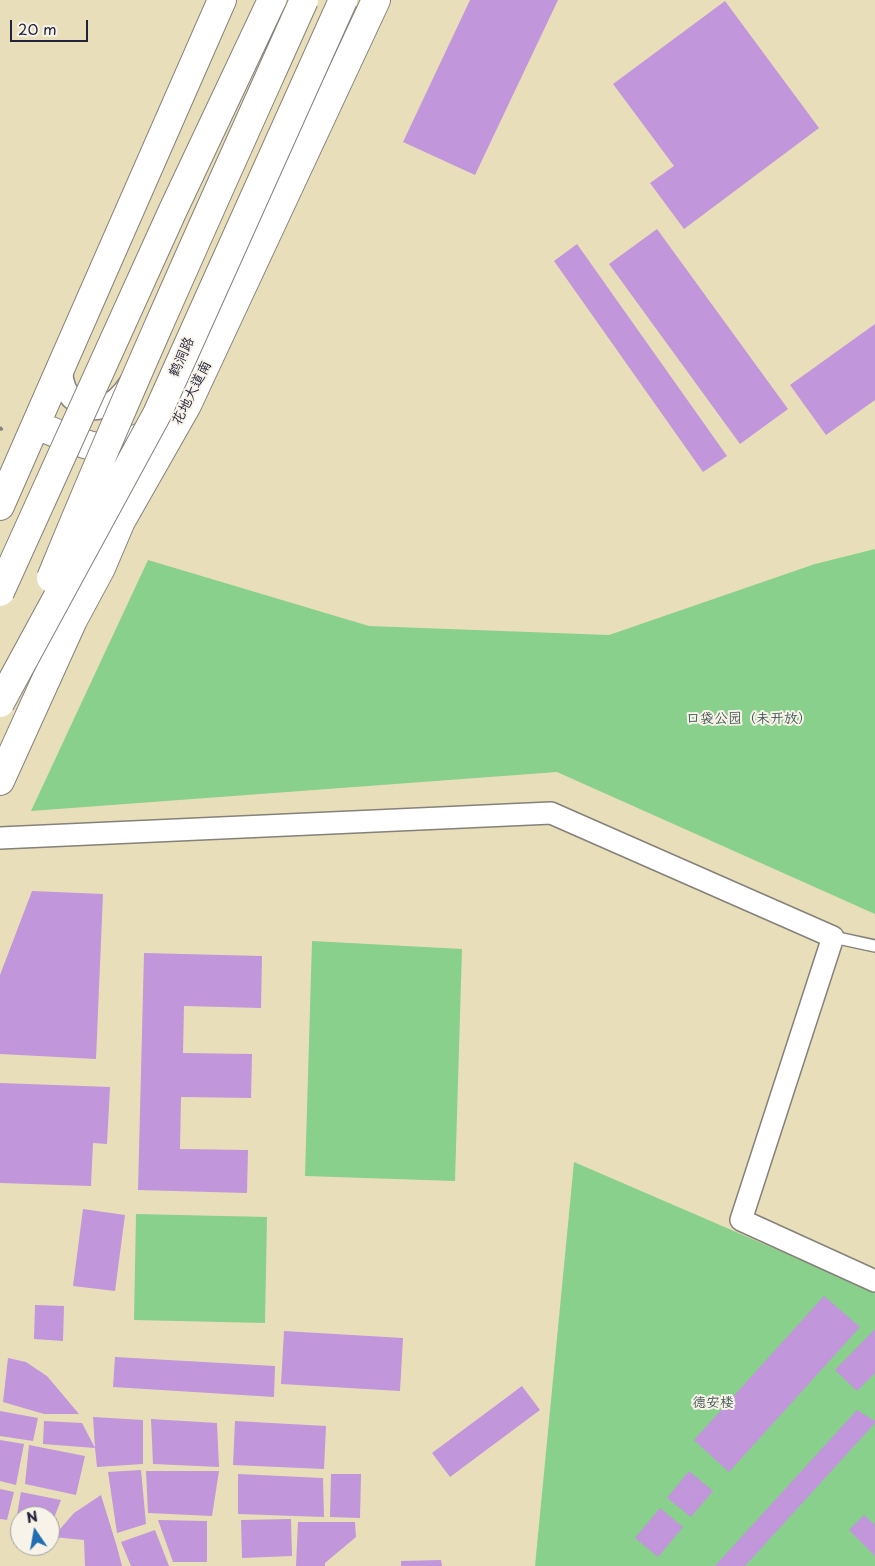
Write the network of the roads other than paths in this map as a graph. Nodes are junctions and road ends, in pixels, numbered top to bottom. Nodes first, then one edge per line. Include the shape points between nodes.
1 (222, 0) edge
2 (272, 0) edge
3 (305, 0) edge
4 (343, 0) edge
5 (376, 0) edge
6 (66, 356) junction
7 (188, 405) junction
8 (36, 425) junction
9 (0, 506) edge
10 (0, 592) edge
11 (0, 702) edge
12 (0, 781) edge
13 (0, 838) edge
14 (833, 937) junction
15 (875, 946) edge
16 (875, 1281) edge

1 - 6 main road
2 - 10 main road, bridge
3 - 6 street via 129,385 108,404 99,408 84,406 72,398 63,381
3 - 11 main road, bridge via 140,366
4 - 11 main road, 鹤洞路, bridge via 157,414
5 - 7 main road, 花地大道南
6 - 8 main road
7 - 8 main road via 168,424 129,442 111,446 92,446
7 - 12 main road, 花地大道南 via 120,521
8 - 9 main road
13 - 14 street via 551,813
14 - 15 lane
14 - 16 street via 741,1220

